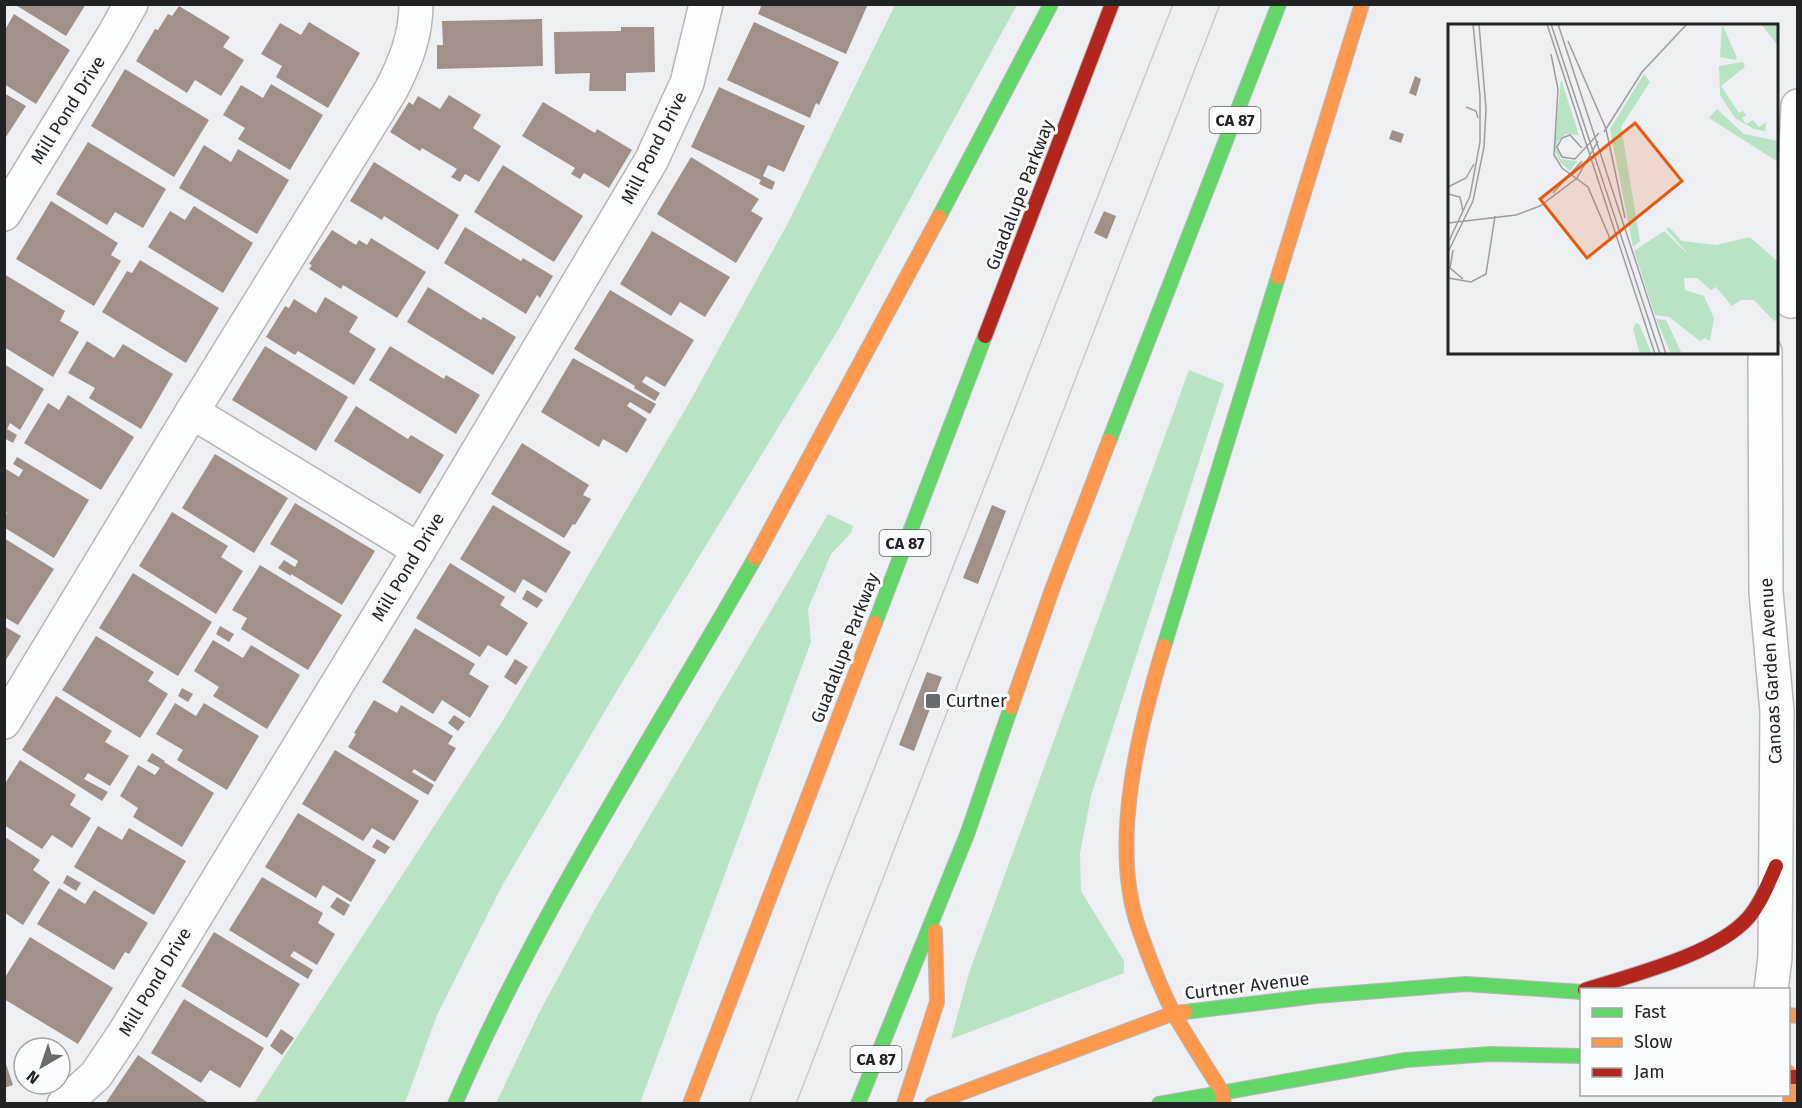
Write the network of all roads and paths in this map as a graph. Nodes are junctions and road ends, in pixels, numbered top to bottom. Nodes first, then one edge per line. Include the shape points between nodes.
1 (131, 4) edge
2 (416, 4) edge
3 (706, 4) edge
4 (1052, 4) edge
5 (1112, 4) edge
6 (1279, 4) edge
7 (1362, 4) edge
8 (1797, 106) edge
9 (4, 214) edge
10 (1788, 306) edge
11 (1765, 354) edge
12 (192, 412) junction
13 (419, 550) junction
14 (4, 722) edge
15 (1776, 866) junction
16 (934, 920) junction
17 (1590, 988) edge
18 (1771, 988) edge
19 (1580, 991) edge
20 (1174, 1013) junction
21 (1580, 1056) edge
22 (1797, 1064) edge
23 (1791, 1076) edge
24 (1223, 1098) edge
25 (64, 1104) edge
26 (455, 1104) edge
27 (690, 1104) edge
28 (858, 1104) edge
29 (904, 1104) edge
30 (932, 1104) edge
31 (1159, 1104) edge
32 (1790, 1104) edge

1 - 9 street, Mill Pond Drive
2 - 12 street via 407,59 391,90
3 - 13 street, Mill Pond Drive via 687,82 651,161
4 - 26 main road via 766,538 547,915 474,1055
5 - 27 main road, Guadalupe Parkway / CA 87
6 - 16 main road, CA 87 via 1053,587
7 - 20 main road via 1137,744 1127,843 1130,888 1138,928
8 - 10 street
11 - 15 street, Canoas Garden Avenue via 1766,592 1777,711
12 - 13 street
12 - 14 street
13 - 25 street, Mill Pond Drive via 125,1032 96,1075
15 - 17 main road via 1760,900 1730,933 1690,954
15 - 18 street, Canoas Garden Avenue
16 - 28 main road, CA 87
16 - 29 main road via 937,1002
19 - 20 main road, Curtner Avenue via 1466,984
20 - 24 main road
20 - 30 main road, Curtner Avenue
21 - 24 main road via 1491,1054 1406,1060
22 - 23 main road
23 - 32 main road
24 - 31 main road

